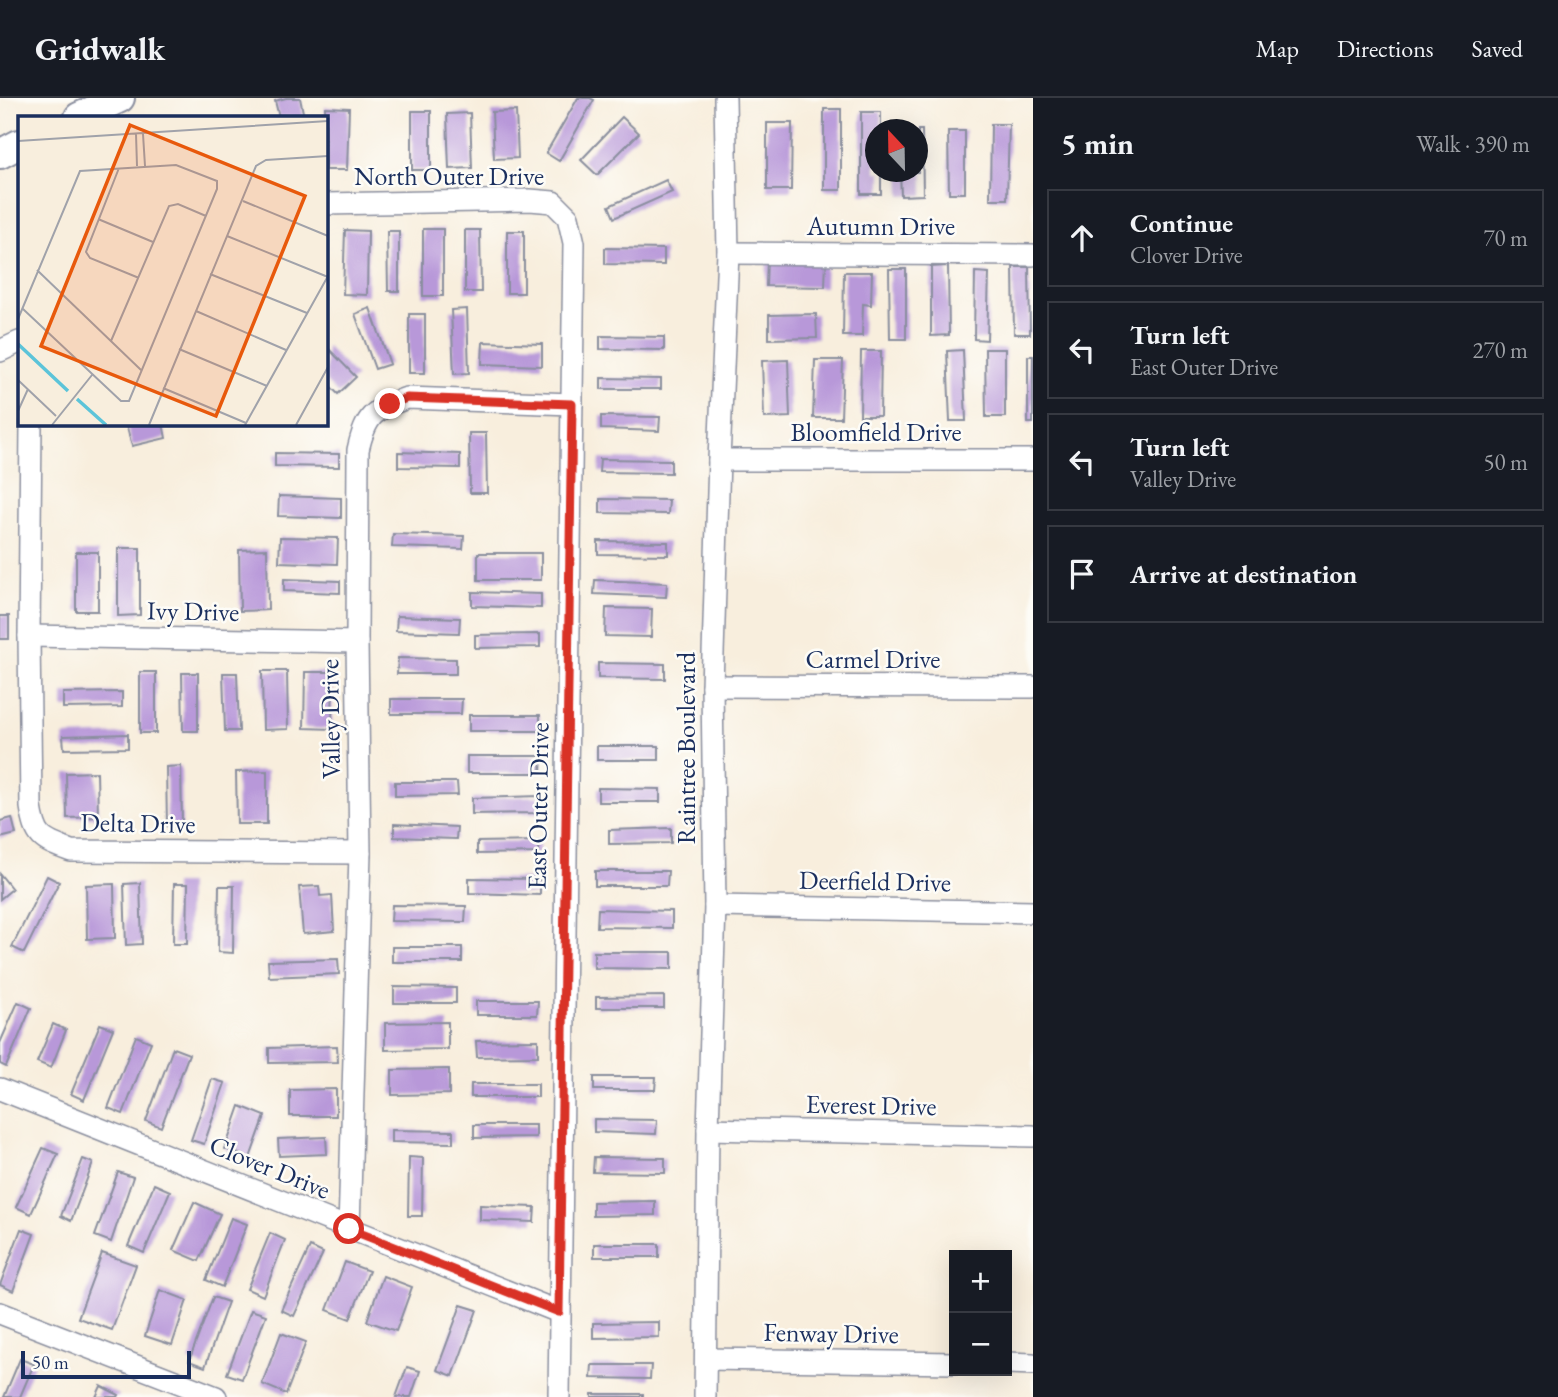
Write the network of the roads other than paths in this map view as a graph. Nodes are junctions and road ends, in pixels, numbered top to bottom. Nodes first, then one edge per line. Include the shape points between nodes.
1 (120, 98) edge
2 (726, 98) edge
3 (83, 116) edge
4 (18, 144) edge
5 (0, 153) edge
6 (327, 204) edge
7 (568, 217) joint
8 (728, 253) junction
9 (1033, 255) edge
10 (18, 342) edge
11 (0, 351) edge
12 (572, 404) junction
13 (31, 425) edge
14 (719, 460) junction
15 (1033, 460) edge
16 (29, 636) junction
17 (357, 642) junction
18 (712, 686) junction
19 (1033, 687) edge
20 (359, 853) junction
21 (715, 906) junction
22 (1033, 912) edge
23 (0, 1089) edge
24 (708, 1129) junction
25 (1033, 1136) edge
26 (349, 1229) junction
27 (559, 1312) junction
28 (0, 1313) edge
29 (706, 1359) junction
30 (949, 1363) edge
31 (1012, 1363) edge
32 (1033, 1364) edge
33 (216, 1397) edge
34 (559, 1397) edge
35 (705, 1397) edge

1 - 3 street
2 - 8 street, Raintree Boulevard
4 - 5 street
6 - 7 street, North Outer Drive via 530,200 553,202
7 - 12 street, East Outer Drive via 574,243
8 - 9 street, Autumn Drive
8 - 14 street, Raintree Boulevard
10 - 11 street
12 - 17 street, Valley Drive via 407,398 373,413 358,450
12 - 27 street, East Outer Drive
13 - 16 street, Delta Drive
14 - 15 street, Bloomfield Drive
14 - 18 street, Raintree Boulevard
16 - 17 street, Ivy Drive
16 - 20 street, Delta Drive via 32,807 34,828 48,843 71,851
17 - 20 street, Valley Drive
18 - 19 street, Carmel Drive
18 - 21 street, Raintree Boulevard
20 - 26 street, Valley Drive
21 - 22 street, Deerfield Drive
21 - 24 street, Raintree Boulevard
23 - 26 street, Clover Drive
24 - 25 street, Everest Drive
24 - 29 street, Raintree Boulevard
26 - 27 street, Clover Drive
27 - 34 street, East Outer Drive
28 - 33 street
29 - 30 street, Fenway Drive
29 - 35 street, Raintree Boulevard
31 - 32 street

